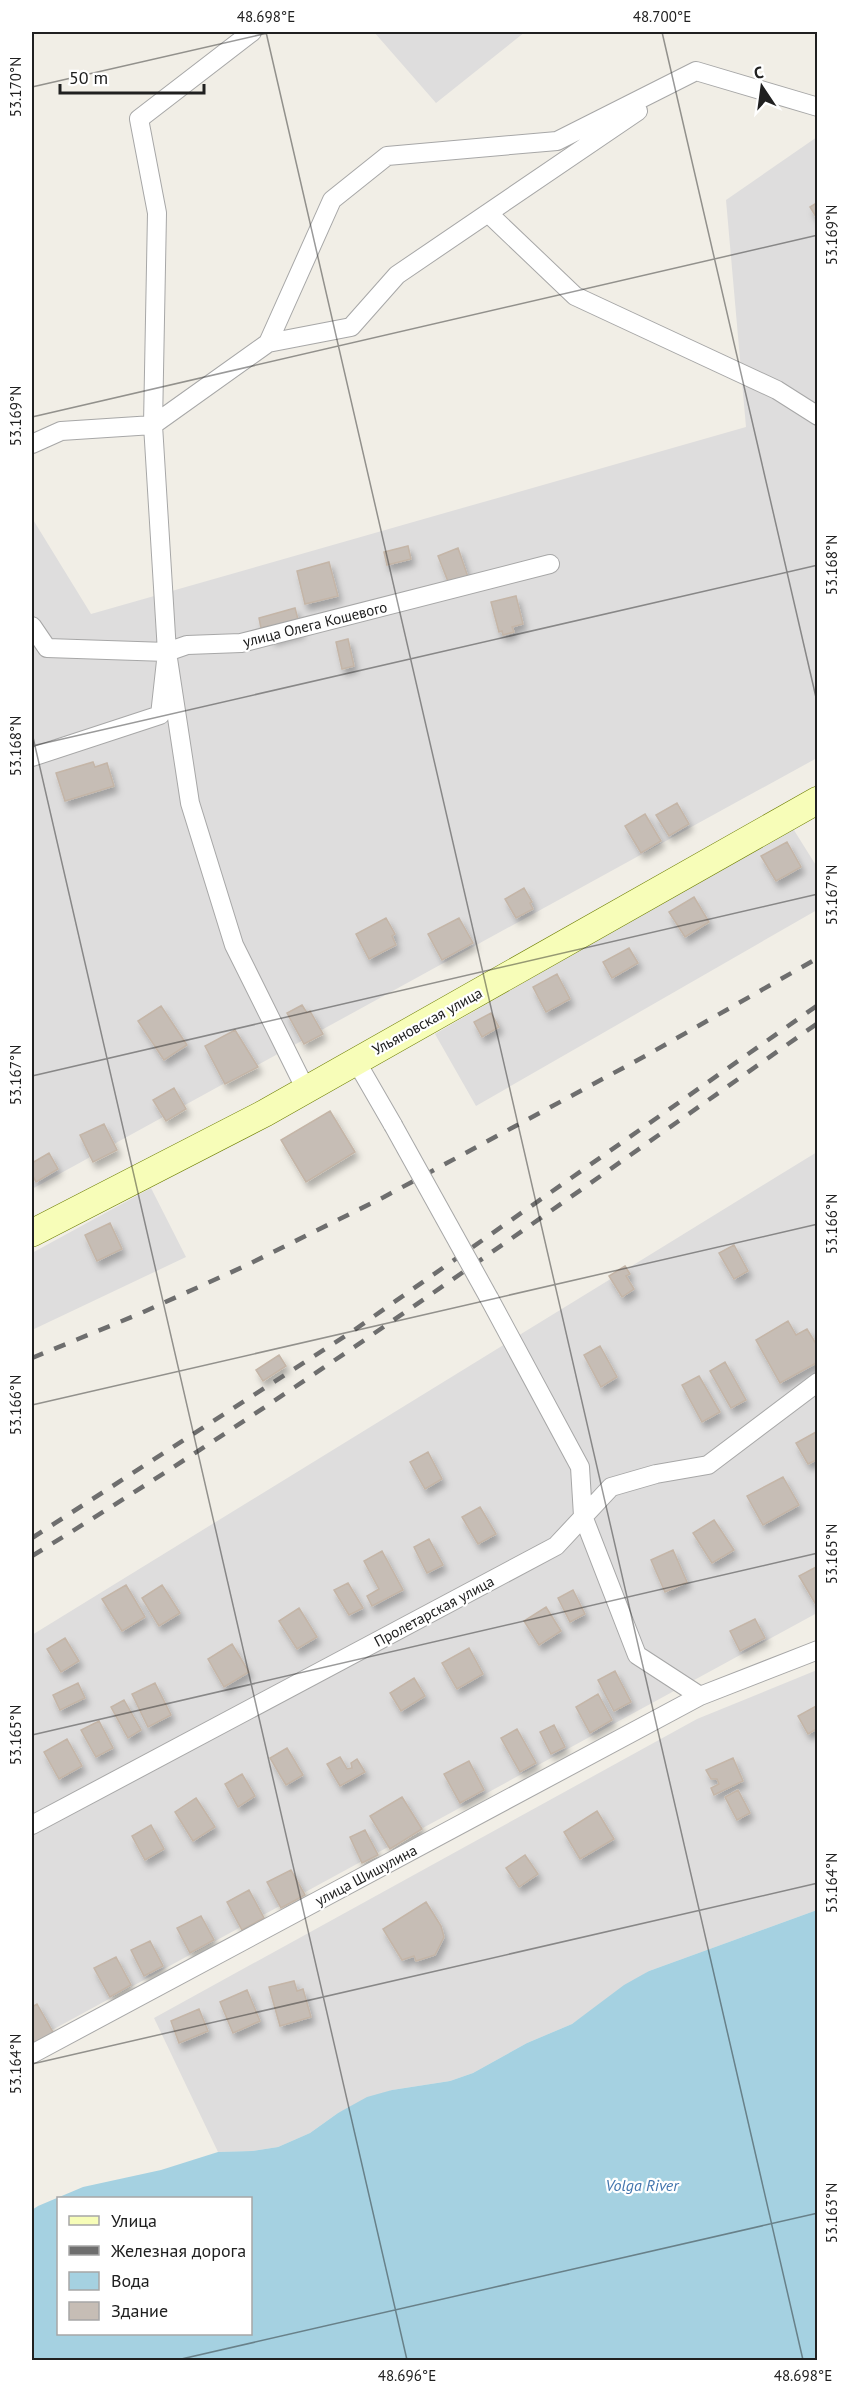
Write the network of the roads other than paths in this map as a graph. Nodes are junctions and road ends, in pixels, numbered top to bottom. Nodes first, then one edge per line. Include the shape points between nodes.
1 (252, 32) edge
2 (696, 71) junction
3 (818, 107) edge
4 (488, 213) junction
5 (268, 343) junction
6 (818, 416) edge
7 (153, 425) junction
8 (32, 444) edge
9 (550, 564) dead end
10 (32, 627) edge
11 (167, 652) junction
12 (32, 757) edge
13 (818, 801) edge
14 (356, 1061) junction
15 (306, 1090) junction
16 (32, 1233) edge
17 (818, 1382) edge
18 (583, 1516) junction
19 (818, 1650) edge
20 (700, 1696) junction
21 (32, 1825) edge
22 (32, 2054) edge

1 - 7 street via 139,119 157,213
2 - 3 street
2 - 4 street
2 - 5 street via 556,141 387,156 332,200
4 - 5 street via 397,275 351,327
4 - 6 street via 575,296 777,390
5 - 7 street
7 - 8 street via 61,431
7 - 11 street
9 - 11 street, улица Олега Кошевого via 241,643 187,645
10 - 11 street, улица Олега Кошевого via 47,648
11 - 12 street via 160,716
11 - 15 street via 190,803 234,945
13 - 14 main road, Ульяновская улица
14 - 15 main road, Ульяновская улица
14 - 18 street, bridge via 580,1467
15 - 16 main road, Ульяновская улица
17 - 18 street, Пролетарская улица via 708,1465 611,1487
18 - 20 street via 637,1655
18 - 21 street, Пролетарская улица via 556,1546
19 - 20 street, улица Шишулина
20 - 22 street, улица Шишулина

